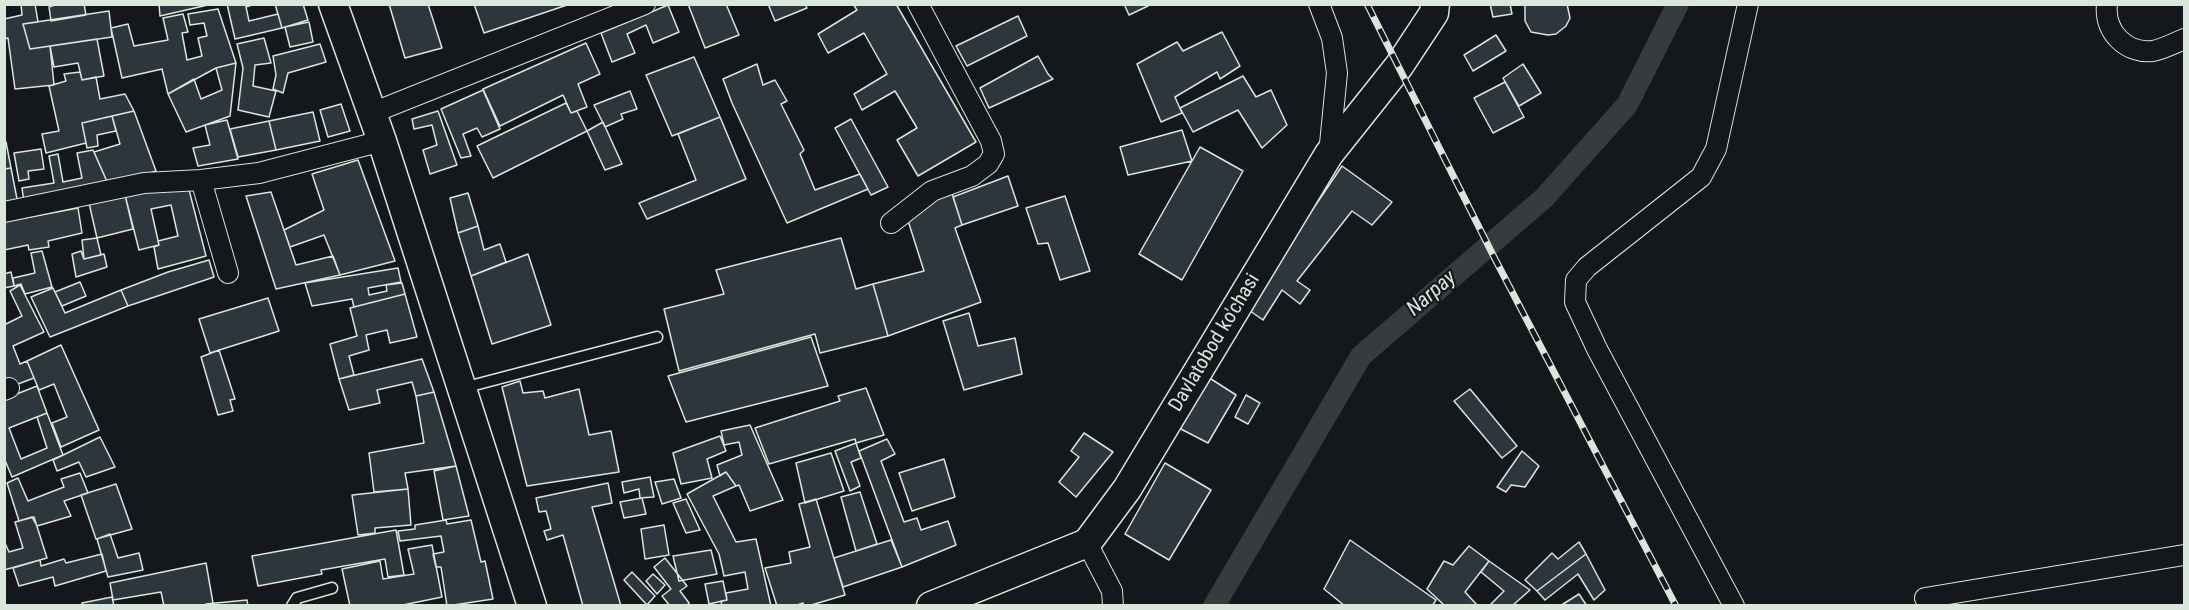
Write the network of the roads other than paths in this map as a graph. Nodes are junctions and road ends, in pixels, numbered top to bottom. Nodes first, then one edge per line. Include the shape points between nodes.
1 (333, 4) edge
2 (645, 4) edge
3 (918, 4) edge
4 (1319, 4) edge
5 (1435, 4) edge
6 (1748, 4) edge
7 (2108, 4) edge
8 (2184, 39) edge
9 (372, 113) junction
10 (382, 141) junction
11 (1329, 154) junction
12 (201, 180) junction
13 (4, 212) edge
14 (891, 223) dead end
15 (228, 273) dead end
16 (657, 337) dead end
17 (461, 389) junction
18 (1087, 543) junction
19 (2184, 555) edge
20 (332, 588) dead end
21 (1925, 598) dead end
22 (946, 603) edge
23 (292, 606) edge
24 (531, 606) edge
25 (1113, 606) edge
26 (1734, 606) edge

1 - 9 street
2 - 9 street
3 - 14 street via 991,141 994,154 972,176 932,191
4 - 11 street via 1332,38 1337,73
5 - 11 street, Davlatobod ko'chasi via 1434,13 1399,66
6 - 26 street via 1716,149 1701,177 1587,267 1576,280 1575,302
7 - 8 street via 2106,13 2115,38 2131,49 2154,51
9 - 10 street
10 - 12 street via 259,172
10 - 17 street
11 - 18 street, Davlatobod ko'chasi via 1127,489
12 - 13 street via 144,183
12 - 15 street
16 - 17 lane
17 - 24 street
18 - 22 street
18 - 25 street via 1112,591
19 - 21 street
20 - 23 lane via 297,598

